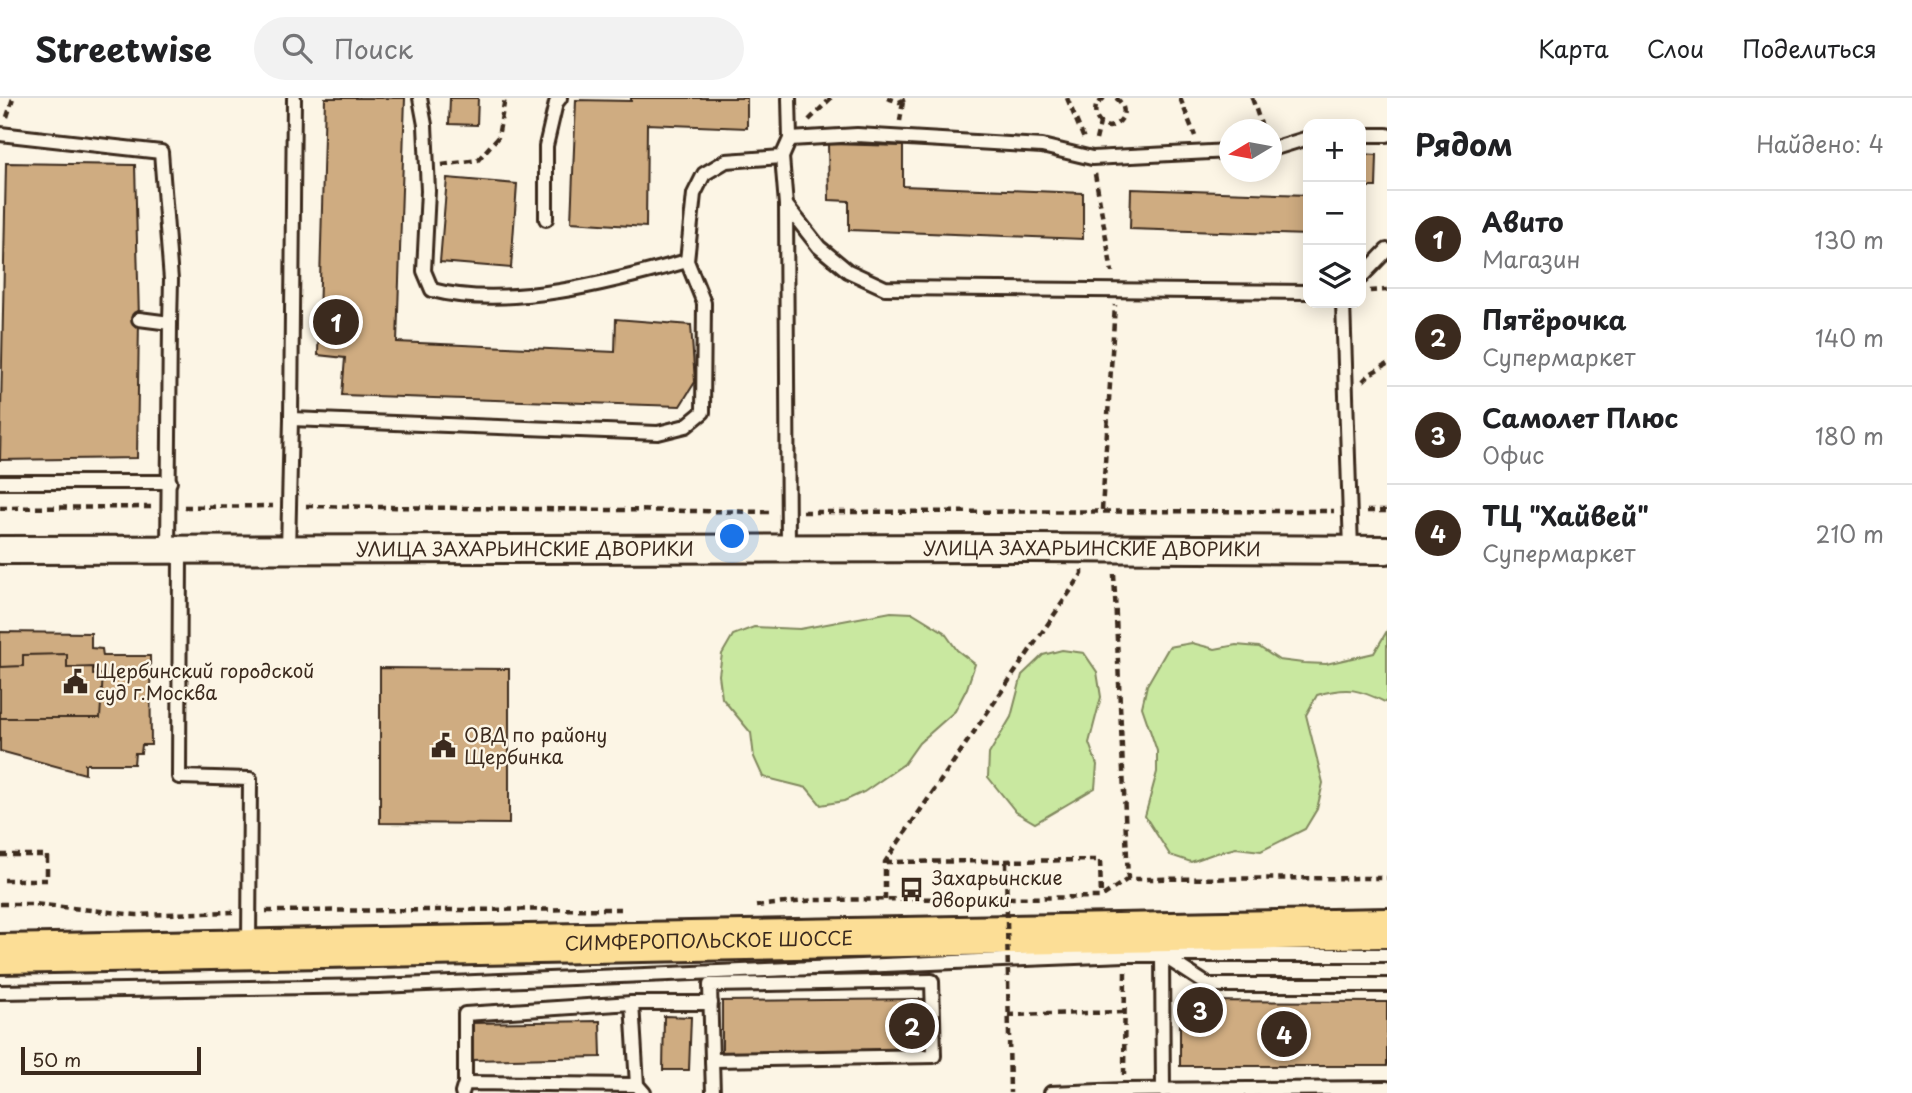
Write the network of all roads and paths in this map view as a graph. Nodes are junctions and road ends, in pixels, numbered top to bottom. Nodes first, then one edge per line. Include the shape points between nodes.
1 (294, 98) edge
2 (421, 98) edge
3 (505, 98) edge
4 (560, 98) edge
5 (789, 98) edge
6 (887, 98) edge
7 (908, 98) edge
8 (1067, 98) edge
9 (1104, 98) edge
10 (1116, 98) edge
11 (1180, 98) edge
12 (1252, 98) edge
13 (1259, 119) edge
14 (0, 134) edge
15 (1366, 135) edge
16 (1387, 135) edge
17 (790, 139) junction
18 (1303, 140) edge
19 (1282, 146) edge
20 (1219, 151) edge
21 (1201, 152) junction
22 (782, 157) junction
23 (1092, 158) junction
24 (439, 165) dead end
25 (786, 205) junction
26 (546, 219) dead end
27 (1387, 250) edge
28 (687, 261) junction
29 (1366, 272) edge
30 (1116, 290) junction
31 (1303, 292) edge
32 (1343, 308) edge
33 (139, 319) dead end
34 (170, 323) junction
35 (291, 419) junction
36 (0, 482) edge
37 (170, 482) junction
38 (170, 507) junction
39 (0, 508) edge
40 (1101, 510) dead end
41 (0, 550) edge
42 (788, 550) junction
43 (1351, 550) junction
44 (1387, 550) edge
45 (174, 551) junction
46 (288, 551) junction
47 (1082, 574) dead end
48 (1114, 574) dead end
49 (0, 855) edge
50 (884, 862) junction
51 (1006, 862) junction
52 (1387, 878) edge
53 (1128, 879) junction
54 (0, 880) edge
55 (1101, 897) junction
56 (886, 900) junction
57 (0, 904) edge
58 (745, 908) dead end
59 (635, 909) dead end
60 (248, 911) junction
61 (1387, 928) edge
62 (250, 951) junction
63 (16, 954) edge
64 (1125, 955) junction
65 (1162, 955) junction
66 (1387, 955) edge
67 (1387, 985) edge
68 (0, 992) edge
69 (632, 1003) junction
70 (711, 1003) junction
71 (1125, 1012) junction
72 (1008, 1015) junction
73 (712, 1060) junction
74 (463, 1088) edge
75 (1387, 1088) edge
76 (641, 1089) edge
77 (1124, 1090) junction
78 (1163, 1090) junction
79 (713, 1093) edge
80 (1010, 1093) edge
81 (1051, 1093) edge

1 - 35 lane
2 - 28 lane via 428,191 424,271 432,290 454,296 537,295
3 - 24 path via 498,137 478,160
4 - 26 lane via 546,146
5 - 17 lane
6 - 7 path via 899,102
8 - 23 path
9 - 10 path via 1095,115 1109,127 1124,115
11 - 21 path
12 - 13 path
14 - 34 lane via 161,152
15 - 16 lane
17 - 22 lane
17 - 23 lane via 857,135 1042,146
18 - 19 lane
20 - 21 lane
21 - 23 lane
22 - 25 lane
22 - 28 lane via 726,161 704,174 694,194
23 - 30 path
25 - 30 lane via 819,247 848,271 884,288
25 - 42 lane
27 - 29 lane
28 - 35 lane via 704,303 704,398 703,412 686,426 658,433
30 - 31 lane
30 - 40 path
32 - 43 lane
33 - 34 lane
34 - 37 lane
35 - 46 lane
36 - 37 lane
37 - 38 lane
38 - 39 path
38 - 45 lane
41 - 45 street, УЛИЦА ЗАХАРЬИНСКИЕ ДВОРИКИ
42 - 43 street, УЛИЦА ЗАХАРЬИНСКИЕ ДВОРИКИ
42 - 46 street, УЛИЦА ЗАХАРЬИНСКИЕ ДВОРИКИ
43 - 44 street, УЛИЦА ЗАХАРЬИНСКИЕ ДВОРИКИ
45 - 46 street, УЛИЦА ЗАХАРЬИНСКИЕ ДВОРИКИ
45 - 60 lane via 179,777 250,779
47 - 50 path
48 - 53 path
49 - 54 path via 47,855 47,880
50 - 51 path
50 - 56 path
51 - 55 path via 1100,860
51 - 72 path, bridge
52 - 53 path
53 - 55 path
55 - 56 path
56 - 58 path via 815,900
57 - 60 path via 137,915
59 - 60 path
60 - 62 lane
61 - 62 main road, СИМФЕРОПОЛЬСКОЕ ШОССЕ
62 - 63 main road, СИМФЕРОПОЛЬСКОЕ ШОССЕ
64 - 65 lane
64 - 68 lane via 378,986
64 - 71 path
65 - 66 lane
65 - 67 lane via 1208,985
65 - 78 lane
69 - 70 lane
69 - 74 lane via 465,1014
69 - 76 lane
70 - 73 lane
70 - 73 lane via 710,985 932,981 934,1056
71 - 72 path
71 - 77 path
72 - 80 path, bridge
73 - 79 lane
74 - 76 lane
75 - 78 lane
77 - 78 lane
77 - 81 lane

